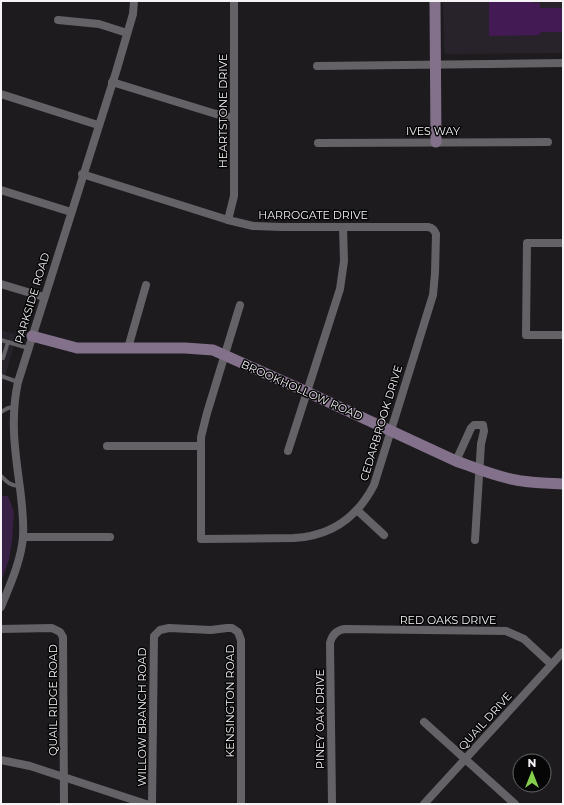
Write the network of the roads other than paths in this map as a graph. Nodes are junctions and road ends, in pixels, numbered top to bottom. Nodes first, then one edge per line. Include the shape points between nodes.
1 (134, 1) edge
2 (234, 1) edge
3 (435, 1) edge
4 (58, 20) dead end
5 (127, 33) junction
6 (563, 63) edge
7 (436, 64) junction
8 (317, 66) dead end
9 (112, 82) junction
10 (1, 94) edge
11 (234, 118) junction
12 (98, 125) junction
13 (436, 142) junction
14 (548, 142) dead end
15 (318, 143) dead end
16 (82, 174) junction
17 (1, 190) edge
18 (71, 212) junction
19 (228, 220) junction
20 (343, 227) junction
21 (432, 228) joint
22 (563, 243) edge
23 (1, 284) edge
24 (146, 285) dead end
25 (44, 297) junction
26 (240, 305) dead end
27 (563, 335) edge
28 (32, 336) junction
29 (1, 340) edge
30 (8, 342) junction
31 (28, 348) junction
32 (128, 348) junction
33 (224, 355) junction
34 (1, 357) edge
35 (1, 376) edge
36 (18, 382) junction
37 (307, 392) junction
38 (14, 407) junction
39 (1, 412) edge
40 (391, 431) junction
41 (107, 446) dead end
42 (201, 446) junction
43 (288, 451) dead end
44 (456, 461) junction
45 (479, 470) junction
46 (1, 476) edge
47 (563, 484) edge
48 (19, 486) junction
49 (357, 510) junction
50 (384, 535) dead end
51 (23, 537) junction
52 (110, 537) dead end
53 (475, 540) dead end
54 (1, 607) edge
55 (1, 628) edge
56 (158, 632) joint
57 (334, 634) joint
58 (563, 652) edge
59 (551, 664) junction
60 (424, 722) dead end
61 (465, 759) junction
62 (1, 760) edge
63 (63, 777) junction
64 (64, 804) edge
65 (146, 804) edge
66 (152, 804) edge
67 (241, 804) edge
68 (332, 804) edge
69 (424, 804) edge
70 (515, 804) edge

1 - 5 street, PARKSIDE ROAD
2 - 11 street, HEARTSTONE DRIVE
3 - 7 street
4 - 5 street via 99,24
5 - 9 street, PARKSIDE ROAD
6 - 7 street
7 - 8 street
7 - 13 street
9 - 11 street
9 - 12 street, PARKSIDE ROAD
10 - 12 street
11 - 19 street, HEARTSTONE DRIVE via 234,196
12 - 16 street, PARKSIDE ROAD
13 - 14 street, IVES WAY
13 - 15 street, IVES WAY
16 - 18 street, PARKSIDE ROAD
16 - 19 street, HARROGATE DRIVE
17 - 18 street
18 - 25 street, PARKSIDE ROAD
19 - 20 street, HARROGATE DRIVE via 266,227
20 - 21 street, HARROGATE DRIVE
20 - 37 street via 344,261 340,289
21 - 40 street, CEDARBROOK DRIVE via 436,234 433,295
22 - 27 street via 526,244 526,335
23 - 25 street
24 - 32 street
25 - 28 street, PARKSIDE ROAD
26 - 33 street
28 - 31 street, PARKSIDE ROAD
28 - 32 street, BROOKHOLLOW ROAD via 71,347
29 - 30 lane
30 - 31 lane
30 - 34 lane via 3,358
31 - 36 street, PARKSIDE ROAD
32 - 33 street, BROOKHOLLOW ROAD via 207,349
33 - 37 street, BROOKHOLLOW ROAD
33 - 42 street via 204,423
35 - 36 lane
36 - 38 street, PARKSIDE ROAD
37 - 40 street, BROOKHOLLOW ROAD
37 - 43 street
38 - 39 lane
38 - 48 street, PARKSIDE ROAD
40 - 44 street, BROOKHOLLOW ROAD
40 - 49 street, CEDARBROOK DRIVE via 374,485
41 - 42 street
42 - 49 street, CEDARBROOK DRIVE via 201,539 314,536 330,530
44 - 45 street, BROOKHOLLOW ROAD
44 - 45 street via 471,428 481,424 484,431
45 - 47 street, BROOKHOLLOW ROAD via 521,481
45 - 53 street
46 - 48 lane via 14,486
48 - 51 street, PARKSIDE ROAD
49 - 50 street
51 - 52 street
51 - 54 street, PARKSIDE ROAD via 18,562
55 - 63 street, QUAIL RIDGE ROAD via 52,628 63,637
56 - 66 street, WILLOW BRANCH ROAD via 153,639
56 - 67 street, KENSINGTON ROAD via 169,628 227,628 235,630 240,636
57 - 59 street, RED OAKS DRIVE via 345,630 506,632 524,639
57 - 68 street, PINEY OAK DRIVE via 330,644
58 - 59 street, QUAIL DRIVE
59 - 61 street, QUAIL DRIVE
60 - 61 street
61 - 69 street, QUAIL DRIVE
61 - 70 street
62 - 63 street
63 - 64 street, QUAIL RIDGE ROAD
63 - 65 street

